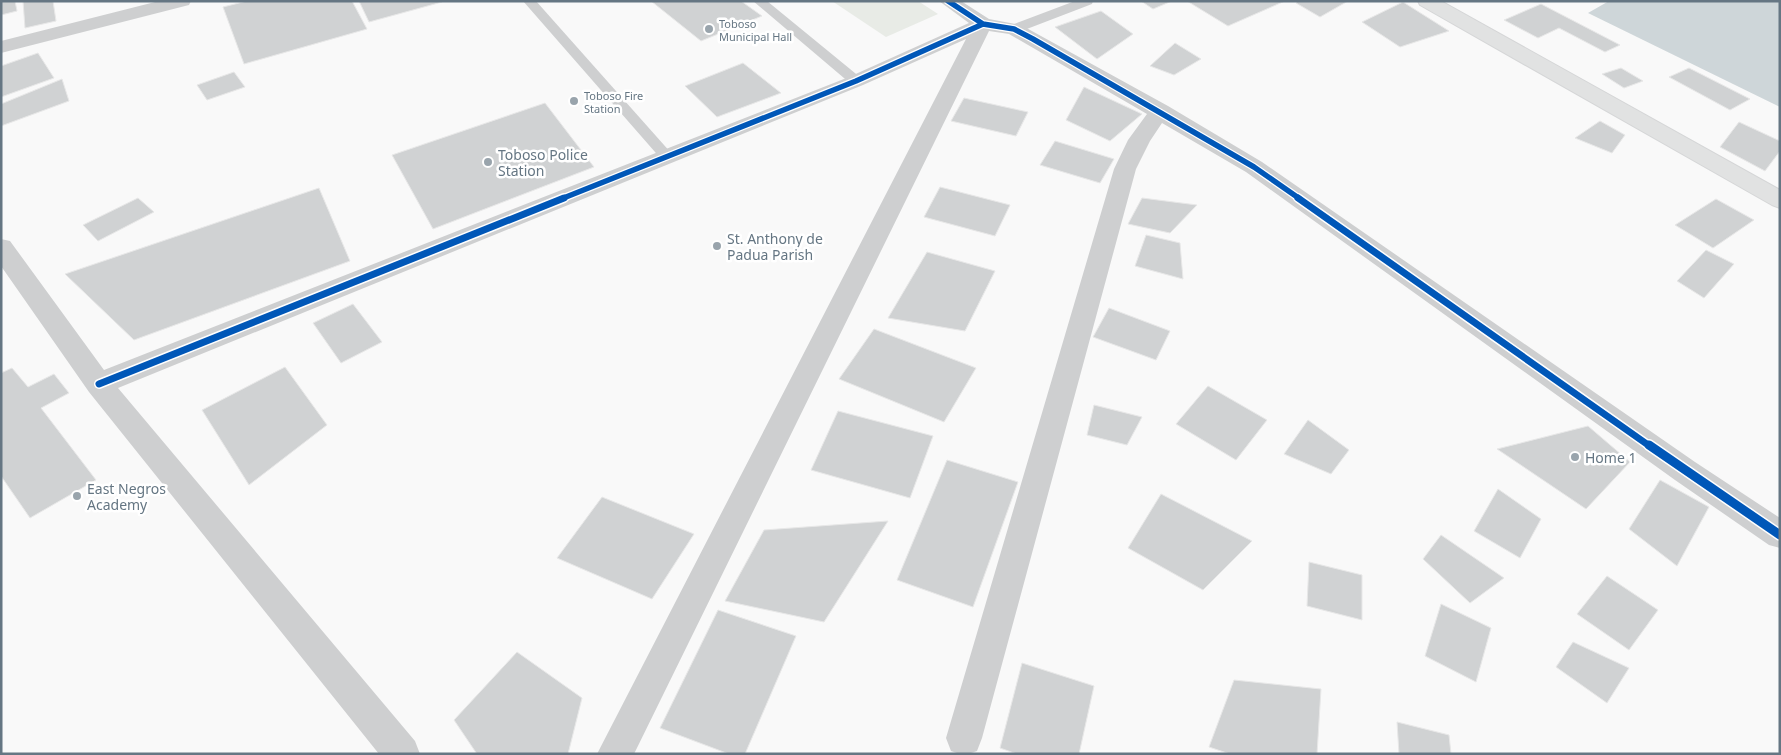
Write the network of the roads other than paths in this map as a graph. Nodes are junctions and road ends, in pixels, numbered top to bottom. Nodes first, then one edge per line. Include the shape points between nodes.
1 (182, 1) edge
2 (529, 1) edge
3 (759, 1) edge
4 (948, 1) edge
5 (1087, 1) edge
6 (1427, 1) edge
7 (983, 24) junction
8 (1014, 28) junction
9 (1, 47) edge
10 (856, 81) junction
11 (1160, 111) junction
12 (667, 157) junction
13 (1780, 200) edge
14 (1, 247) edge
15 (99, 384) junction
16 (1780, 535) edge
17 (964, 738) dead end
18 (402, 754) edge
19 (615, 754) edge

1 - 9 street
2 - 12 lane
3 - 10 lane
4 - 7 street
5 - 8 lane
6 - 13 main road
7 - 8 street
7 - 10 street
7 - 19 street
8 - 11 street
10 - 12 street
11 - 16 street via 1254,167
11 - 17 street via 1139,140 1125,169
12 - 15 street
14 - 15 street
15 - 18 street

